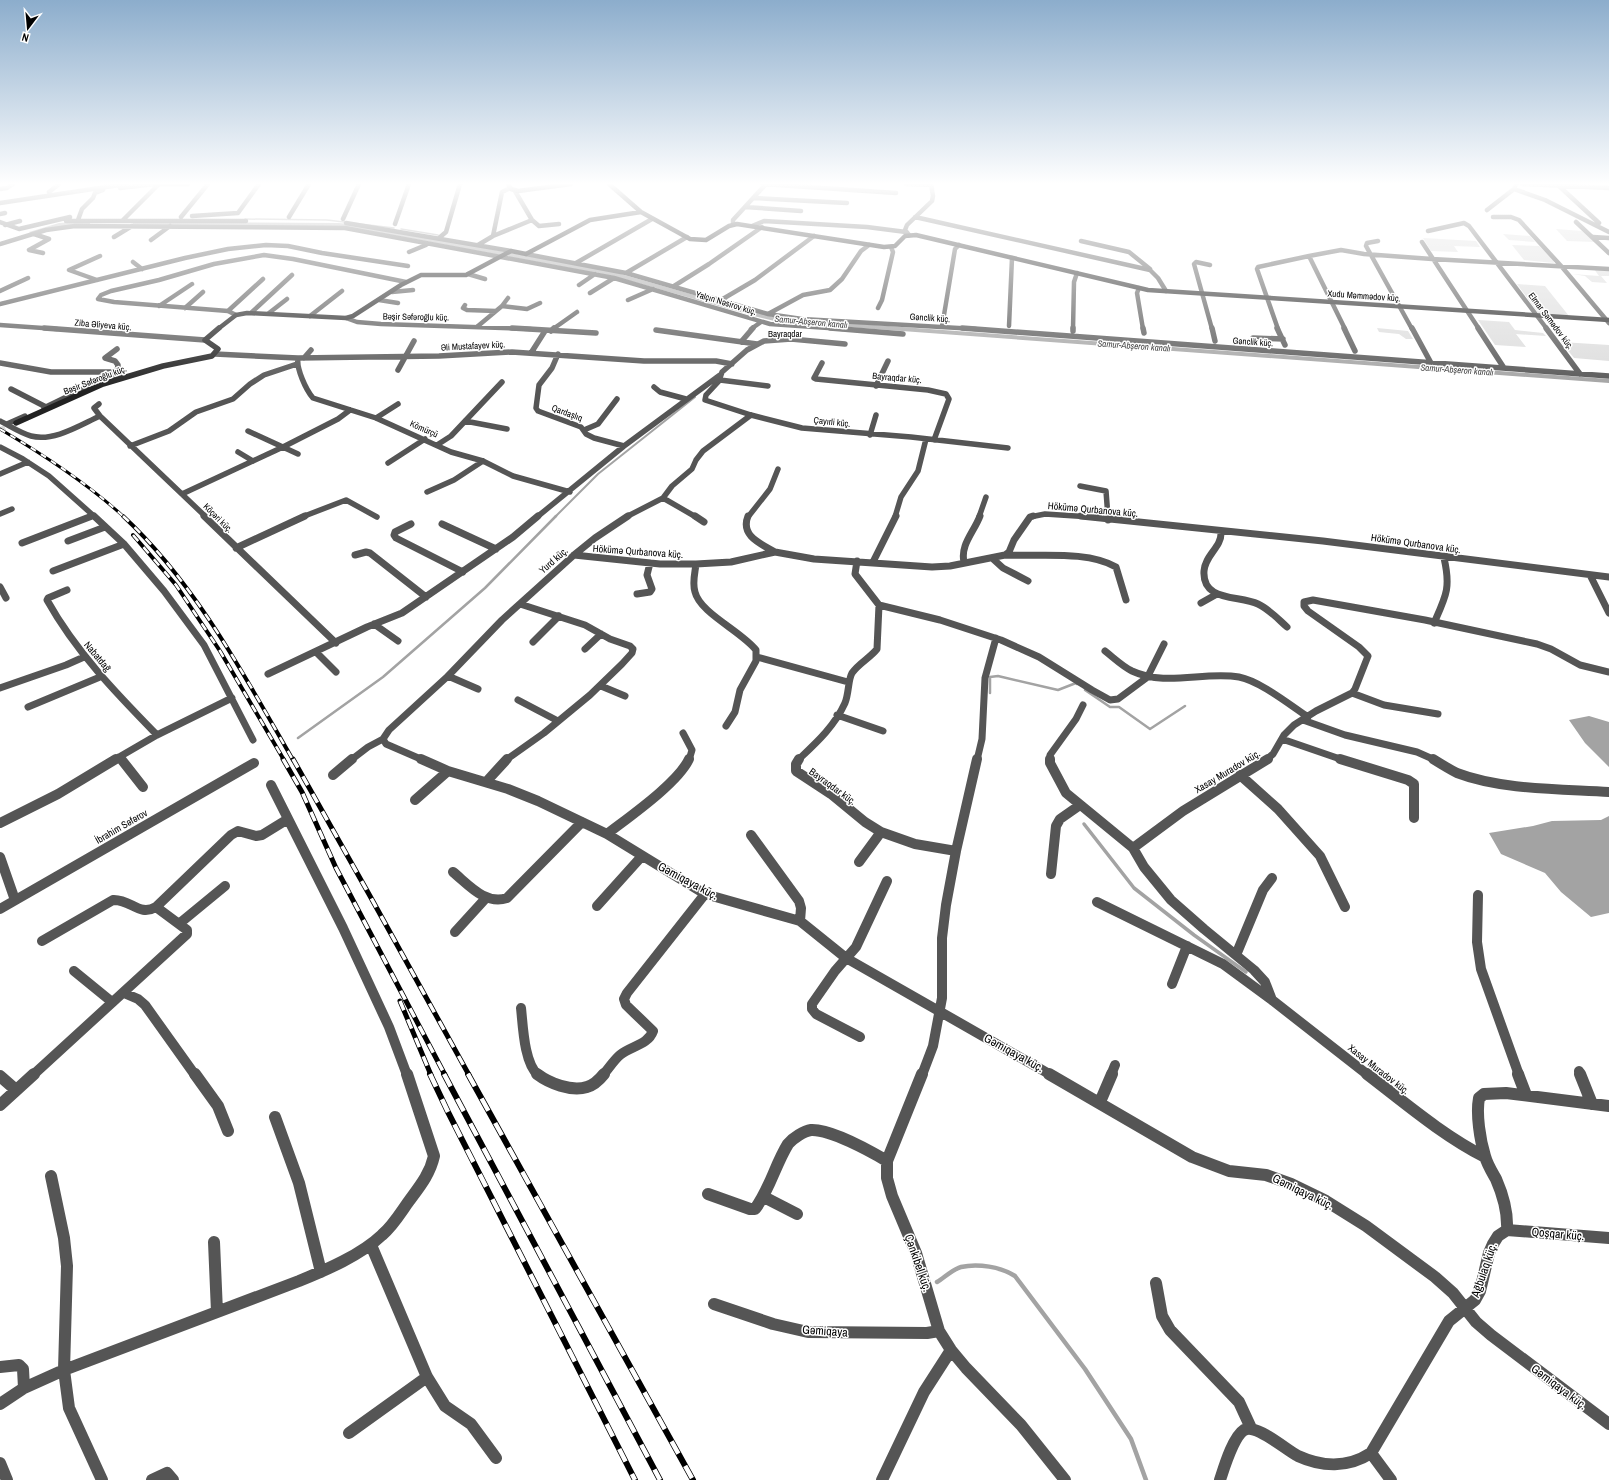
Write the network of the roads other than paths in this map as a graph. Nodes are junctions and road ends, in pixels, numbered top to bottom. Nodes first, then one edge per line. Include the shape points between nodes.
1 (211, 253) edge
2 (321, 253) edge
3 (477, 253) edge
4 (507, 253) edge
5 (518, 253) edge
6 (594, 253) edge
7 (659, 253) edge
8 (725, 253) edge
9 (791, 253) edge
10 (860, 253) edge
11 (893, 253) edge
12 (954, 253) edge
13 (992, 253) edge
14 (1072, 253) edge
15 (1130, 253) edge
16 (1319, 253) edge
17 (1363, 253) edge
18 (1429, 253) edge
19 (1489, 253) edge
20 (1549, 253) edge
21 (526, 254) joint
22 (1370, 254) junction
23 (100, 256) dead end
24 (1309, 256) junction
25 (501, 257) junction
26 (1012, 258) junction
27 (1432, 258) junction
28 (133, 262) dead end
29 (1497, 263) junction
30 (576, 264) junction
31 (1210, 264) dead end
32 (408, 266) dead end
33 (1562, 267) junction
34 (142, 269) junction
35 (1150, 270) junction
36 (1609, 270) edge
37 (626, 273) junction
38 (1077, 273) junction
39 (468, 274) junction
40 (595, 274) junction
41 (292, 276) dead end
42 (28, 278) dead end
43 (614, 278) junction
44 (263, 279) dead end
45 (97, 280) junction
46 (485, 280) dead end
47 (406, 282) junction
48 (192, 284) dead end
49 (578, 286) dead end
50 (674, 286) junction
51 (1139, 288) junction
52 (653, 289) junction
53 (413, 290) dead end
54 (0, 291) edge
55 (342, 291) dead end
56 (1166, 291) junction
57 (203, 292) dead end
58 (392, 292) junction
59 (590, 293) dead end
60 (1201, 293) junction
61 (2, 297) dead end
62 (1267, 297) junction
63 (508, 298) dead end
64 (286, 299) dead end
65 (379, 300) junction
66 (628, 300) dead end
67 (721, 300) junction
68 (8, 302) junction
69 (1330, 302) junction
70 (398, 303) dead end
71 (540, 303) dead end
72 (0, 304) edge
73 (465, 305) dead end
74 (159, 306) junction
75 (502, 306) junction
76 (1399, 306) junction
77 (185, 308) junction
78 (878, 308) dead end
79 (228, 311) junction
80 (496, 311) junction
81 (1468, 311) junction
82 (252, 312) junction
83 (576, 312) dead end
84 (269, 313) junction
85 (768, 314) junction
86 (236, 315) junction
87 (1536, 315) junction
88 (310, 316) junction
89 (346, 318) junction
90 (1608, 321) edge
91 (761, 322) junction
92 (478, 326) junction
93 (1009, 326) dead end
94 (2, 327) edge
95 (942, 327) junction
96 (656, 330) dead end
97 (545, 331) junction
98 (551, 331) junction
99 (1073, 331) dead end
100 (596, 333) dead end
101 (1144, 333) dead end
102 (903, 334) dead end
103 (1253, 338) dead end
104 (1283, 339) junction
105 (205, 340) junction
106 (414, 341) dead end
107 (1215, 341) dead end
108 (740, 342) junction
109 (757, 344) junction
110 (845, 344) dead end
111 (1285, 345) dead end
112 (117, 349) dead end
113 (311, 350) dead end
114 (1355, 351) dead end
115 (531, 353) junction
116 (215, 354) junction
117 (558, 354) junction
118 (404, 357) junction
119 (300, 360) junction
120 (888, 361) dead end
121 (0, 363) edge
122 (822, 363) dead end
123 (1430, 363) junction
124 (732, 364) junction
125 (1504, 368) junction
126 (398, 370) dead end
127 (121, 374) junction
128 (1580, 374) junction
129 (1609, 376) edge
130 (720, 377) junction
131 (502, 382) dead end
132 (768, 386) dead end
133 (876, 386) junction
134 (654, 387) dead end
135 (11, 389) dead end
136 (686, 398) junction
137 (617, 399) dead end
138 (99, 404) dead end
139 (398, 404) dead end
140 (46, 407) junction
141 (350, 410) junction
142 (751, 415) junction
143 (876, 415) dead end
144 (100, 416) junction
145 (376, 418) junction
146 (0, 421) edge
147 (465, 421) junction
148 (16, 423) tunnel mouth
149 (7, 424) junction
150 (507, 429) dead end
151 (584, 430) junction
152 (248, 431) dead end
153 (870, 435) junction
154 (425, 439) junction
155 (926, 439) junction
156 (934, 440) junction
157 (437, 444) junction
158 (130, 446) junction
159 (624, 446) junction
160 (0, 447) edge
161 (283, 447) junction
162 (1008, 448) dead end
163 (238, 452) dead end
164 (298, 454) dead end
165 (28, 462) junction
166 (253, 462) junction
167 (483, 462) junction
168 (388, 463) dead end
169 (778, 469) dead end
170 (0, 474) edge
171 (1080, 486) dead end
172 (426, 492) dead end
173 (570, 492) junction
174 (182, 494) junction
175 (986, 497) dead end
176 (663, 498) junction
177 (12, 509) dead end
178 (0, 514) edge
179 (93, 516) junction
180 (377, 517) dead end
181 (1108, 520) junction
182 (704, 522) dead end
183 (411, 524) dead end
184 (442, 524) dead end
185 (105, 527) junction
186 (1222, 532) junction
187 (68, 541) dead end
188 (22, 543) dead end
189 (124, 544) junction
190 (236, 548) junction
191 (496, 549) junction
192 (775, 552) junction
193 (354, 555) dead end
194 (574, 555) junction
195 (1006, 555) junction
196 (992, 558) junction
197 (1444, 558) junction
198 (857, 561) junction
199 (873, 562) junction
200 (964, 562) junction
201 (650, 563) junction
202 (696, 564) junction
203 (53, 572) dead end
204 (463, 572) junction
205 (1590, 575) junction
206 (1609, 577) edge
207 (1028, 581) dead end
208 (0, 587) edge
209 (67, 590) dead end
210 (637, 594) dead end
211 (1217, 594) junction
212 (426, 597) junction
213 (6, 598) dead end
214 (1126, 600) dead end
215 (1202, 603) dead end
216 (520, 604) junction
217 (879, 605) junction
218 (1609, 613) edge
219 (559, 616) junction
220 (1434, 623) junction
221 (374, 624) junction
222 (1287, 627) dead end
223 (601, 634) junction
224 (996, 638) junction
225 (398, 641) dead end
226 (533, 642) dead end
227 (336, 643) junction
228 (1164, 644) dead end
229 (584, 649) dead end
230 (1105, 650) dead end
231 (316, 652) junction
232 (84, 657) junction
233 (757, 657) junction
234 (336, 672) dead end
235 (1609, 672) edge
236 (268, 674) dead end
237 (448, 676) junction
238 (1148, 676) junction
239 (100, 677) junction
240 (848, 682) junction
241 (601, 686) junction
242 (0, 688) edge
243 (478, 689) dead end
244 (1352, 693) junction
245 (625, 696) dead end
246 (232, 698) junction
247 (518, 700) dead end
248 (1083, 705) dead end
249 (28, 707) dead end
250 (1438, 714) dead end
251 (838, 715) junction
252 (1305, 719) junction
253 (558, 721) junction
254 (726, 726) dead end
255 (883, 731) dead end
256 (683, 733) dead end
257 (157, 735) junction
258 (383, 739) junction
259 (1282, 739) junction
260 (254, 740) dead end
261 (119, 757) junction
262 (254, 763) dead end
263 (448, 771) junction
264 (333, 775) dead end
265 (1240, 775) junction
266 (486, 782) junction
267 (271, 785) dead end
268 (143, 787) dead end
269 (1609, 792) edge
270 (415, 800) dead end
271 (1080, 805) junction
272 (1414, 818) dead end
273 (288, 819) junction
274 (1, 820) edge
275 (582, 822) junction
276 (881, 832) junction
277 (607, 834) junction
278 (751, 835) dead end
279 (1133, 848) junction
280 (956, 851) junction
281 (0, 856) edge
282 (642, 856) junction
283 (860, 862) dead end
284 (453, 872) dead end
285 (1051, 874) dead end
286 (1272, 878) dead end
287 (887, 881) dead end
288 (225, 886) dead end
289 (706, 894) junction
290 (1478, 895) dead end
291 (486, 898) junction
292 (15, 900) junction
293 (1097, 902) dead end
294 (597, 906) dead end
295 (156, 907) junction
296 (1345, 907) dead end
297 (0, 909) edge
298 (800, 921) junction
299 (180, 923) junction
300 (455, 932) dead end
301 (42, 941) dead end
302 (1187, 946) junction
303 (1236, 955) junction
304 (846, 958) junction
305 (74, 971) dead end
306 (1172, 984) dead end
307 (124, 993) junction
308 (1272, 1000) junction
309 (112, 1002) junction
310 (521, 1008) dead end
311 (940, 1012) junction
312 (860, 1037) dead end
313 (1116, 1065) dead end
314 (1579, 1071) dead end
315 (0, 1076) edge
316 (16, 1090) junction
317 (1526, 1095) junction
318 (1100, 1102) junction
319 (0, 1104) edge
320 (1592, 1104) junction
321 (1609, 1106) edge
322 (275, 1117) dead end
323 (228, 1130) dead end
324 (1485, 1157) junction
325 (887, 1161) junction
326 (51, 1176) dead end
327 (708, 1194) dead end
328 (764, 1197) junction
329 (797, 1214) dead end
330 (1507, 1230) junction
331 (1609, 1238) edge
332 (214, 1242) dead end
333 (371, 1245) junction
334 (320, 1272) junction
335 (1156, 1283) dead end
336 (714, 1304) dead end
337 (1466, 1309) junction
338 (217, 1312) junction
339 (939, 1331) junction
340 (951, 1350) junction
341 (0, 1367) edge
342 (64, 1370) junction
343 (427, 1377) junction
344 (24, 1388) junction
345 (0, 1404) edge
346 (1609, 1424) edge
347 (1251, 1428) junction
348 (349, 1433) dead end
349 (1371, 1453) junction
350 (496, 1458) dead end
351 (0, 1463) edge
352 (7, 1480) edge
353 (102, 1480) edge
354 (152, 1480) edge
355 (173, 1480) edge
356 (882, 1480) edge
357 (1065, 1480) edge
358 (1220, 1480) edge
359 (1391, 1480) edge

1 - 34 street
2 - 32 street
3 - 25 street
4 - 25 street
5 - 21 street
6 - 30 street
7 - 37 street
8 - 50 street
9 - 67 street via 755,280
10 - 85 street via 842,279 830,290 803,295
11 - 78 street
12 - 95 street
13 - 26 street, Xudu Məmmədov küç.
14 - 35 street
15 - 35 street
16 - 24 street
17 - 22 street
18 - 27 street
19 - 29 street, Elmar Səmədov küç.
20 - 33 street
21 - 30 street, Gənclik küç.
22 - 27 street
22 - 76 street
23 - 45 street via 69,270
24 - 62 street via 1258,268
24 - 69 street
25 - 39 street
25 - 40 street, Yalçın Nəsirov küç.
26 - 38 street, Xudu Məmmədov küç.
26 - 93 street
27 - 29 street
27 - 81 street
28 - 34 street
29 - 33 street
29 - 87 street, Elmar Səmədov küç.
30 - 37 street, Gənclik küç.
31 - 60 street via 1194,264
33 - 36 street
33 - 90 street
34 - 45 street
35 - 56 street
37 - 50 street, Gənclik küç.
38 - 51 street, Xudu Məmmədov küç.
38 - 99 street via 1074,282
39 - 46 street
39 - 47 street via 426,274
40 - 43 street, Yalçın Nəsirov küç.
40 - 49 street
41 - 82 street
42 - 54 street
43 - 52 street, Yalçın Nəsirov küç.
43 - 59 street
44 - 79 street
45 - 68 street via 35,298
47 - 58 street
47 - 74 street via 264,255 214,264 111,291 101,294 98,299
48 - 74 street
50 - 67 street, Gənclik küç.
51 - 56 street, Xudu Məmmədov küç.
51 - 101 street via 1137,293
52 - 66 street
52 - 91 street, Yalçın Nəsirov küç.
53 - 58 street
55 - 88 street
56 - 60 street, Xudu Məmmədov küç.
57 - 77 street
58 - 65 street
60 - 62 street, Xudu Məmmədov küç.
60 - 107 street
61 - 68 street
62 - 69 street, Xudu Məmmədov küç.
62 - 104 street
63 - 75 street
64 - 84 street
65 - 70 street
65 - 89 street
67 - 85 street, Gənclik küç.
68 - 72 street
69 - 76 street, Xudu Məmmədov küç.
69 - 114 street
71 - 75 street via 527,309
73 - 80 street via 464,309 467,310
74 - 77 street
75 - 80 street
76 - 81 street, Xudu Məmmədov küç.
76 - 123 street
77 - 79 street
79 - 86 street
80 - 92 street
81 - 87 street, Xudu Məmmədov küç.
81 - 125 street
82 - 84 street, Bəşir Səfəroğlu küç.
82 - 86 street, Bəşir Səfəroğlu küç.
83 - 98 street
84 - 88 street, Bəşir Səfəroğlu küç.
85 - 95 street, Gənclik küç. via 802,319
86 - 105 street, Bəşir Səfəroğlu küç.
87 - 90 street, Xudu Məmmədov küç.
87 - 128 street, Elmar Səmədov küç.
88 - 89 street, Bəşir Səfəroğlu küç.
89 - 92 street, Bəşir Səfəroğlu küç. via 357,322 381,324
91 - 102 street, Yalçın Nəsirov küç. via 790,327
91 - 108 street
92 - 97 street, Bəşir Səfəroğlu küç.
94 - 105 street, Ziba Əliyeva küç.
95 - 123 street, Gənclik küç.
96 - 108 street
97 - 98 street, Bəşir Səfəroğlu küç.
97 - 115 street
98 - 100 street, Bəşir Səfəroğlu küç.
103 - 104 street
104 - 111 street
105 - 116 street via 218,349
106 - 118 street
108 - 109 street
109 - 110 street, Bayraqdar via 776,340
109 - 124 street, Bayraqdar
112 - 127 street via 105,358 118,364
113 - 119 street
115 - 117 street, Əli Mustafayev küç.
115 - 118 street, Əli Mustafayev küç.
116 - 119 street, Əli Mustafayev küç.
116 - 127 street, Bəşir Səfəroğlu küç. via 203,359
117 - 124 street, Əli Mustafayev küç. via 588,358 716,361
117 - 151 street, Qardaşlıq via 552,368 539,385 536,408 542,414 575,424
118 - 119 street, Əli Mustafayev küç.
118 - 126 street
119 - 141 street, Kömürçü via 310,396
119 - 158 street via 264,375 233,399 196,412 169,432
120 - 133 street
121 - 127 street via 51,372
122 - 133 street, Bayraqdar küç. via 814,378 816,379
123 - 125 street, Gənclik küç.
124 - 130 street, Çayırli küç.
125 - 128 street, Gənclik küç.
127 - 140 street via 91,385
127 - 148 street, Bəşir Səfəroğlu küç.
128 - 129 street, Gənclik küç.
130 - 132 street
130 - 136 street
130 - 142 street, Çayırli küç. via 706,395 706,400
131 - 147 street
133 - 156 street, Bayraqdar küç. via 937,391 948,396
134 - 136 street via 660,392
135 - 140 street
136 - 159 street
137 - 151 street via 598,424
138 - 144 street via 94,408
139 - 145 street
140 - 149 street
141 - 145 street, Kömürçü
141 - 161 street via 338,419
142 - 153 street, Çayırli küç. via 802,428
142 - 176 street, Yurd küç. via 703,451 692,469 672,486
143 - 153 street
144 - 149 street via 42,438
144 - 158 street, Köçəri küç.
145 - 154 street, Kömürçü
146 - 149 street
147 - 150 street
147 - 157 street via 451,436
151 - 159 street, Qardaşlıq via 594,438
152 - 161 street
153 - 155 street, Çayırli küç.
154 - 157 street, Kömürçü
154 - 168 street
155 - 156 street, Çayırli küç.
155 - 199 street via 918,471 901,497 897,514
156 - 162 street, Çayırli küç.
157 - 167 street, Kömürçü via 454,454
158 - 174 street, Köçəri küç.
159 - 173 street
160 - 165 street
161 - 164 street
161 - 166 street
163 - 166 street
165 - 170 street
165 - 179 street via 49,476
166 - 174 street
167 - 172 street via 454,480
167 - 173 street, Kömürçü via 513,476
169 - 192 street via 772,486 748,518 746,526 753,538
171 - 181 street via 1108,493
173 - 191 street
174 - 190 street, Köçəri küç.
175 - 200 street via 977,524 963,549
176 - 182 street
176 - 194 street, Yurd küç. via 630,515
177 - 178 street
179 - 185 street
179 - 188 street
180 - 190 street via 346,500
181 - 186 street, Hökümə Qurbanova küç.
181 - 195 street, Hökümə Qurbanova küç. via 1057,514 1030,517
183 - 204 street via 394,535
184 - 191 street
185 - 187 street
185 - 189 street
186 - 197 street, Hökümə Qurbanova küç. via 1330,542
186 - 211 street via 1221,539 1206,560 1204,574 1204,583
189 - 203 street
189 - 246 street via 186,618 204,645
190 - 227 street, Köçəri küç.
191 - 204 street
192 - 198 street, Hökümə Qurbanova küç.
192 - 202 street, Hökümə Qurbanova küç. via 731,562
193 - 212 street via 370,553
194 - 201 street, Hökümə Qurbanova küç.
194 - 216 street, Yurd küç.
195 - 196 street, Hökümə Qurbanova küç.
195 - 214 street via 1108,561 1116,567
196 - 200 street, Hökümə Qurbanova küç.
196 - 207 street via 1003,568
197 - 205 street, Hökümə Qurbanova küç.
197 - 220 street via 1449,574 1449,590
198 - 199 street, Hökümə Qurbanova küç.
198 - 217 street via 855,574
199 - 200 street, Hökümə Qurbanova küç. via 932,567
201 - 202 street, Hökümə Qurbanova küç.
201 - 210 street via 647,575 652,589 650,592
202 - 233 street via 695,595 712,614 754,645
204 - 212 street
205 - 206 street, Hökümə Qurbanova küç.
205 - 218 street
208 - 213 street
209 - 232 street, Nabatdağ via 47,600 58,621
211 - 215 street
211 - 222 street via 1259,604
212 - 221 street via 402,612
216 - 219 street
216 - 237 street, Yurd küç.
217 - 224 street via 930,617
217 - 240 street, Bayraqdar küç. via 878,649 858,666
219 - 223 street via 586,625
219 - 226 street
220 - 235 street via 1549,647 1576,663
220 - 244 street via 1313,600 1304,602 1308,611 1368,656
221 - 225 street
221 - 227 street
223 - 229 street
223 - 241 street via 633,649 617,671
224 - 238 street via 1055,666 1110,700 1118,699
224 - 280 street, Çənkibel küç. via 985,678 982,739
227 - 231 street
228 - 238 street
230 - 238 street via 1127,668
231 - 234 street
231 - 236 street
232 - 239 street, Nabatdağ
232 - 242 street
233 - 240 street
233 - 254 street via 738,696 736,710
237 - 243 street
237 - 258 street, Yurd küç. via 389,730
238 - 252 street via 1240,677 1247,679
239 - 249 street
239 - 257 street, Nabatdağ
240 - 251 street, Bayraqdar küç. via 848,695
241 - 245 street
241 - 253 street
244 - 250 street via 1384,706
244 - 252 street, Xasay Muradov küç. via 1320,708
246 - 257 street
246 - 260 street
247 - 253 street
248 - 271 street via 1050,755 1050,763 1066,793
251 - 255 street
251 - 276 street, Bayraqdar küç. via 827,733 798,760 796,771
252 - 259 street, Xasay Muradov küç.
252 - 269 street via 1364,740 1419,753 1460,774 1534,787
253 - 266 street via 498,767
256 - 277 street via 691,746 689,759 667,787
257 - 261 street
258 - 263 street, Gəmiqaya küç. via 392,747
258 - 264 street via 368,747
259 - 265 street, Xasay Muradov küç. via 1272,756
259 - 272 street via 1408,780 1414,784
261 - 268 street
261 - 274 street via 64,790
262 - 292 street, İbrahim Səfərov
263 - 266 street, Gəmiqaya küç.
263 - 270 street
265 - 279 street, Xasay Muradov küç. via 1183,811
265 - 296 street via 1278,809 1320,856
266 - 275 street, Gəmiqaya küç. via 538,801
267 - 273 street
271 - 279 street
271 - 285 street via 1060,819 1056,826
273 - 295 street via 262,835 238,832 231,835
273 - 333 street via 389,1027 434,1156 425,1180 384,1234
275 - 277 street, Gəmiqaya küç.
275 - 291 street via 507,898 502,901
276 - 280 street, Bayraqdar küç. via 915,844
276 - 283 street
277 - 282 street, Gəmiqaya küç.
278 - 298 street via 799,901
279 - 303 street via 1148,874 1167,895
280 - 311 street, Çənkibel küç. via 942,938
281 - 292 street
282 - 289 street, Gəmiqaya küç.
282 - 294 street
284 - 291 street
286 - 303 street via 1261,891
287 - 304 street via 856,947
288 - 299 street
289 - 298 street, Gəmiqaya küç.
289 - 310 street via 626,993 626,1005 653,1031 652,1036 620,1056 590,1086 574,1089 560,1086 534,1071 529,1061
290 - 317 street via 1478,956
291 - 300 street
292 - 297 street, İbrahim Səfərov
293 - 302 street, Xasay Muradov küç.
295 - 299 street
295 - 301 street via 146,911 120,898 113,900
298 - 304 street, Gəmiqaya küç.
299 - 307 street via 188,930 188,934
302 - 306 street
302 - 308 street, Xasay Muradov küç. via 1224,964
303 - 308 street via 1265,982
304 - 311 street, Gəmiqaya küç.
304 - 312 street via 812,1004 812,1009 816,1014
305 - 309 street
307 - 309 street
307 - 323 street via 145,1005 218,1106
308 - 324 street, Xasay Muradov küç. via 1441,1130
309 - 316 street
311 - 318 street, Gəmiqaya küç.
311 - 325 street, Çənkibel küç. via 933,1046
313 - 318 street
314 - 320 street
315 - 316 street
316 - 319 street
317 - 320 street
317 - 324 street via 1492,1092 1479,1098 1477,1108
318 - 337 street, Gəmiqaya küç. via 1192,1157 1229,1171 1266,1175 1291,1184 1326,1202 1366,1226 1435,1277
320 - 321 street
322 - 334 street via 299,1184
324 - 330 street via 1505,1206 1508,1217
325 - 328 street via 859,1145 828,1134 812,1130 803,1132 789,1143
325 - 339 street, Çənkibel küç. via 888,1184 916,1253
326 - 342 street via 67,1266
327 - 328 street via 750,1209 757,1207
328 - 329 street
330 - 331 street, Qoşqar küç.
330 - 337 street, Ağbulaq küç. via 1498,1235 1492,1243 1479,1292 1475,1301
332 - 338 street
333 - 334 street
333 - 343 street
334 - 338 street
335 - 347 street via 1162,1316 1170,1330 1239,1402
336 - 339 street, Gəmiqaya via 773,1324 808,1332
337 - 346 street, Gəmiqaya küç. via 1491,1336
337 - 349 street, Ağbulaq küç. via 1449,1321
338 - 342 street
339 - 340 street, Çənkibel küç.
340 - 356 street via 924,1392
340 - 357 street, Çənkibel küç. via 1021,1425
341 - 344 street via 19,1365 23,1369
342 - 344 street
342 - 353 street via 69,1408
343 - 348 street
343 - 350 street via 445,1406 470,1424
344 - 345 street
347 - 349 street, Ağbulaq küç. via 1288,1450 1310,1460 1332,1465 1354,1463
347 - 358 street via 1244,1430 1238,1437
349 - 359 street
351 - 352 street
354 - 355 street via 166,1473

